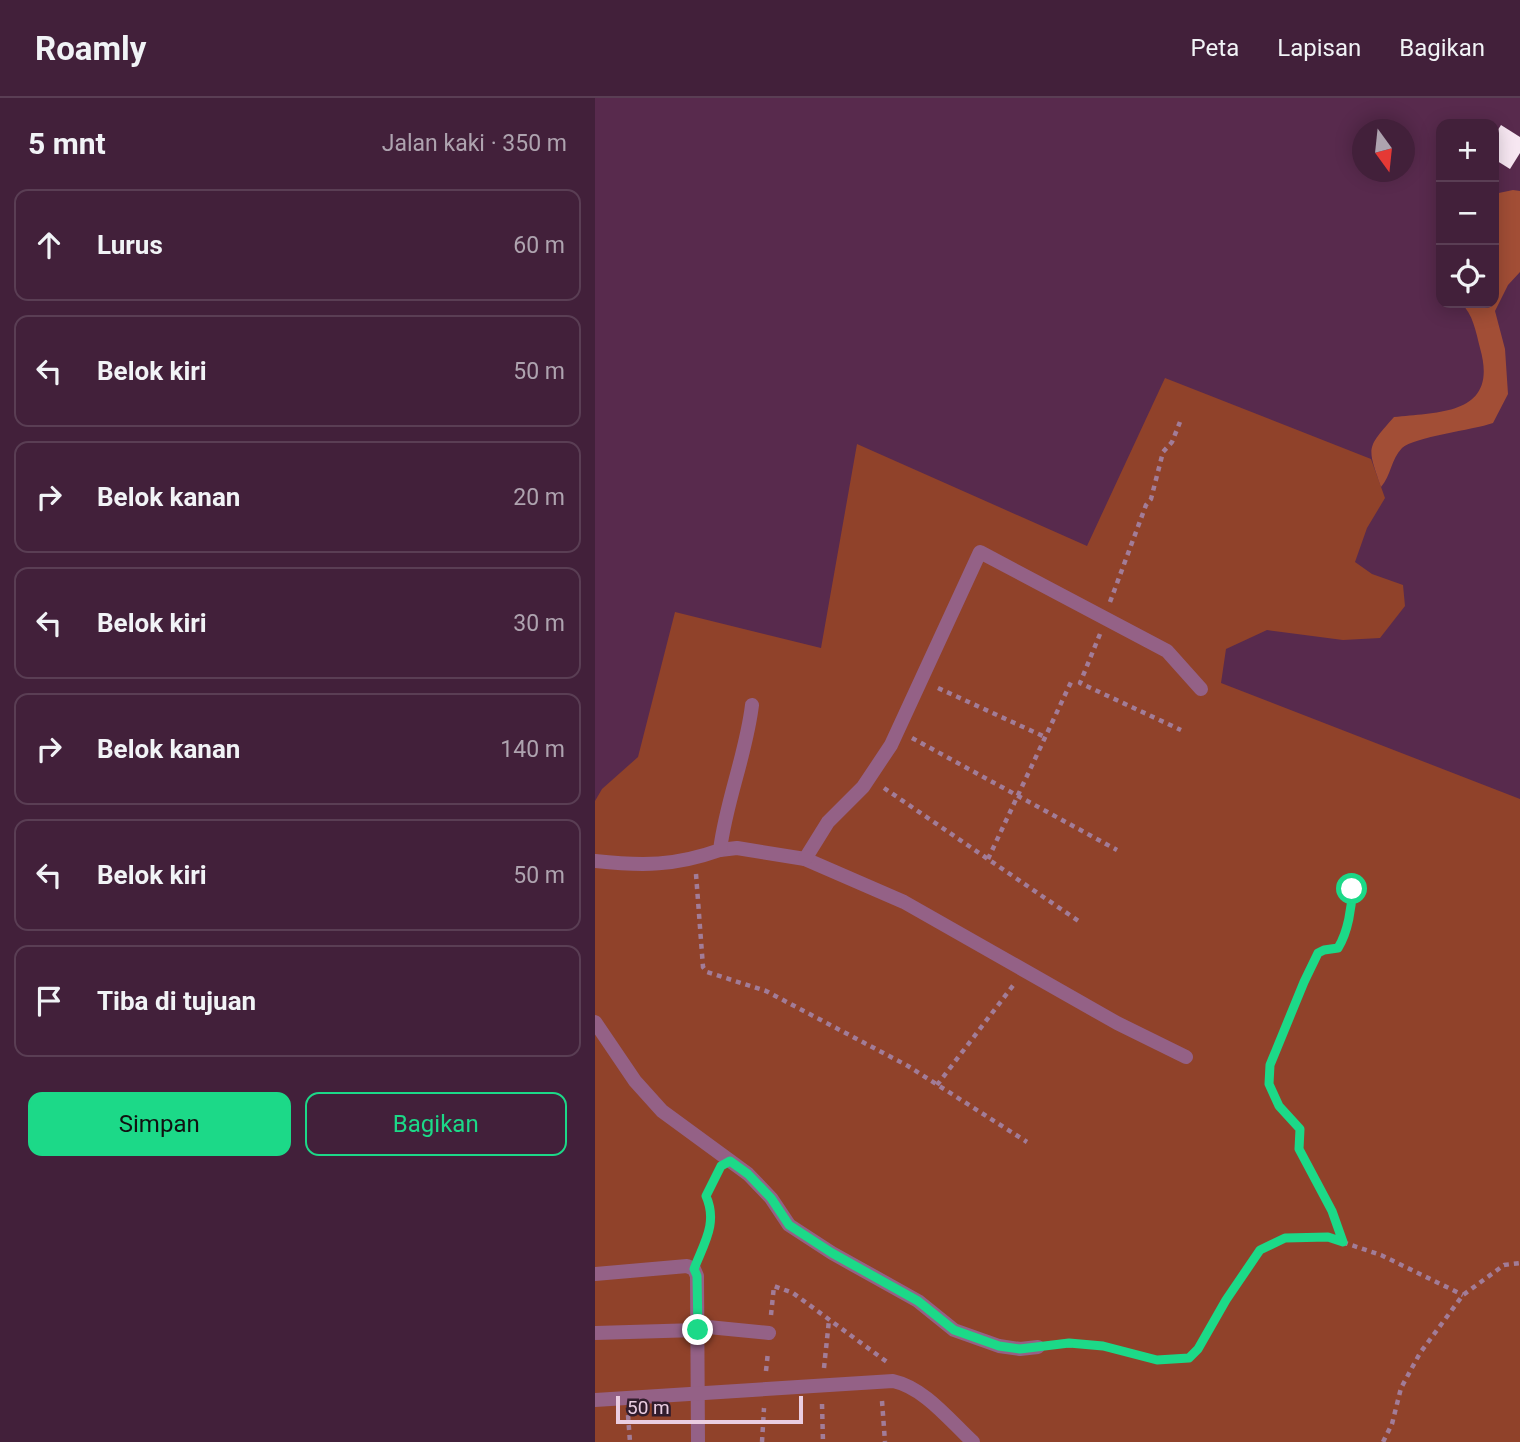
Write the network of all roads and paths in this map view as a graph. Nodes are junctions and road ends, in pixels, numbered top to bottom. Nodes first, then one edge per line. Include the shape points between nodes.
1 (1180, 422) dead end
2 (1106, 619) junction
3 (920, 680) junction
4 (1072, 680) dead end
5 (1201, 689) dead end
6 (752, 705) dead end
7 (898, 730) junction
8 (1181, 730) dead end
9 (1045, 737) junction
10 (869, 779) junction
11 (1018, 796) junction
12 (720, 850) junction
13 (1117, 850) dead end
14 (695, 859) junction
15 (805, 859) junction
16 (988, 859) junction
17 (595, 860) edge
18 (1352, 889) dead end
19 (1080, 922) dead end
20 (1024, 971) junction
21 (595, 1022) edge
22 (1186, 1058) dead end
23 (937, 1085) junction
24 (1027, 1142) dead end
25 (730, 1161) junction
26 (1343, 1242) junction
27 (1520, 1263) edge
28 (694, 1269) junction
29 (595, 1273) edge
30 (1463, 1295) junction
31 (698, 1328) junction
32 (595, 1333) edge
33 (769, 1333) junction
34 (1038, 1347) joint
35 (881, 1382) junction
36 (905, 1384) junction
37 (765, 1390) junction
38 (698, 1394) junction
39 (595, 1400) edge
40 (698, 1442) edge
41 (762, 1442) edge
42 (885, 1442) edge
43 (974, 1442) edge
44 (1383, 1442) edge

1 - 2 path via 1163,452 1151,499
2 - 3 lane via 980,552
2 - 5 lane via 1167,651
2 - 8 path via 1080,683
3 - 7 lane
3 - 9 path
4 - 9 path
6 - 12 lane
7 - 10 lane
7 - 11 path
9 - 11 path
10 - 15 lane via 828,822
10 - 16 path
11 - 13 path
11 - 16 path
12 - 14 lane
12 - 15 lane via 737,848
14 - 17 lane via 668,864
14 - 23 path via 707,972 766,991
15 - 20 lane via 904,902
16 - 19 path
18 - 26 path via 1344,939 1338,948 1318,953 1270,1065 1269,1084 1279,1106 1300,1129 1299,1149
20 - 22 lane
20 - 23 path
21 - 25 lane via 635,1081 662,1111
23 - 24 path
25 - 28 path via 721,1166 706,1196 712,1210
25 - 34 lane via 771,1198 789,1225 918,1301 954,1330 999,1346
26 - 30 path
26 - 34 path via 1328,1237 1285,1238 1260,1250 1189,1358 1157,1360 1103,1346 1069,1343
27 - 30 path via 1504,1265
28 - 29 lane
28 - 31 lane
30 - 44 path via 1420,1353 1401,1388
31 - 32 lane
31 - 33 lane
31 - 38 lane
33 - 36 path via 774,1286 793,1293 906,1375
33 - 37 path
35 - 36 lane
35 - 37 lane
35 - 42 path
36 - 43 lane
37 - 38 lane
37 - 41 path
38 - 39 lane
38 - 40 lane

